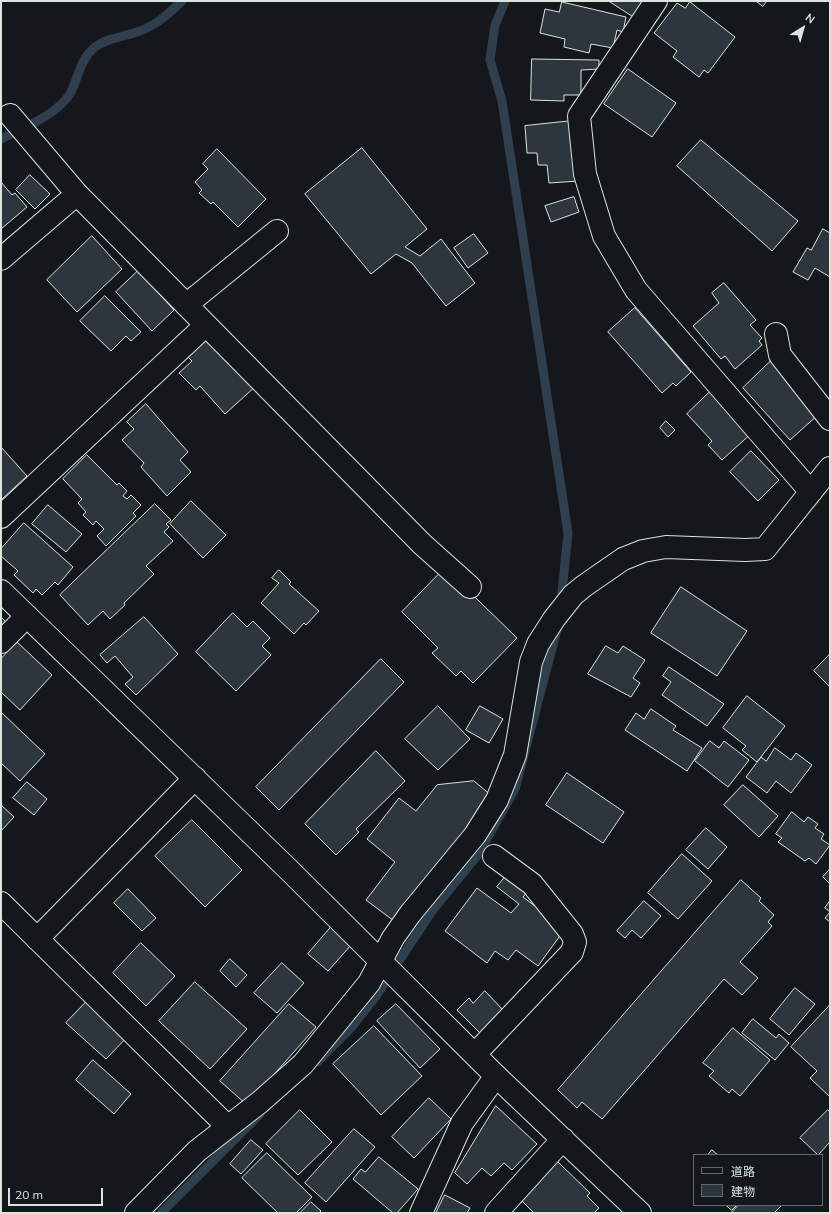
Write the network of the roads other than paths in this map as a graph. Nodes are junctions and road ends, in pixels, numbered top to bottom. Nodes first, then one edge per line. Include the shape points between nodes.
1 (656, 1) edge
2 (10, 115) dead end
3 (77, 194) junction
4 (277, 231) dead end
5 (1, 259) edge
6 (186, 305) junction
7 (206, 325) junction
8 (776, 334) dead end
9 (830, 415) edge
10 (830, 468) edge
11 (811, 492) junction
12 (1, 517) edge
13 (470, 587) dead end
14 (1, 590) edge
15 (27, 616) junction
16 (1, 642) edge
17 (195, 778) junction
18 (494, 856) dead end
19 (1, 903) edge
20 (37, 939) junction
21 (381, 962) junction
22 (475, 1054) junction
23 (496, 1076) junction
24 (228, 1126) junction
25 (563, 1139) junction
26 (136, 1213) edge
27 (421, 1213) edge
28 (496, 1213) edge
29 (640, 1213) edge

1 - 11 street via 579,116 585,174 604,236 636,290
2 - 3 street
3 - 5 street
3 - 6 street
4 - 6 street
6 - 7 street
7 - 12 street
7 - 13 street via 422,544
8 - 9 street via 780,355
10 - 11 street
11 - 21 street via 765,549 666,547 643,551 618,563 574,595 554,618 538,644 531,662 515,755 496,800 463,850 410,914 393,938
14 - 15 street
15 - 16 street
15 - 17 street
17 - 20 street
17 - 21 street
18 - 22 street via 532,884 572,934 575,942 572,952
19 - 20 street
20 - 24 street
21 - 22 street
21 - 24 street via 369,983 303,1064
22 - 23 street
23 - 25 street
23 - 27 street via 462,1123
24 - 26 street via 197,1151
25 - 28 street
25 - 29 street

